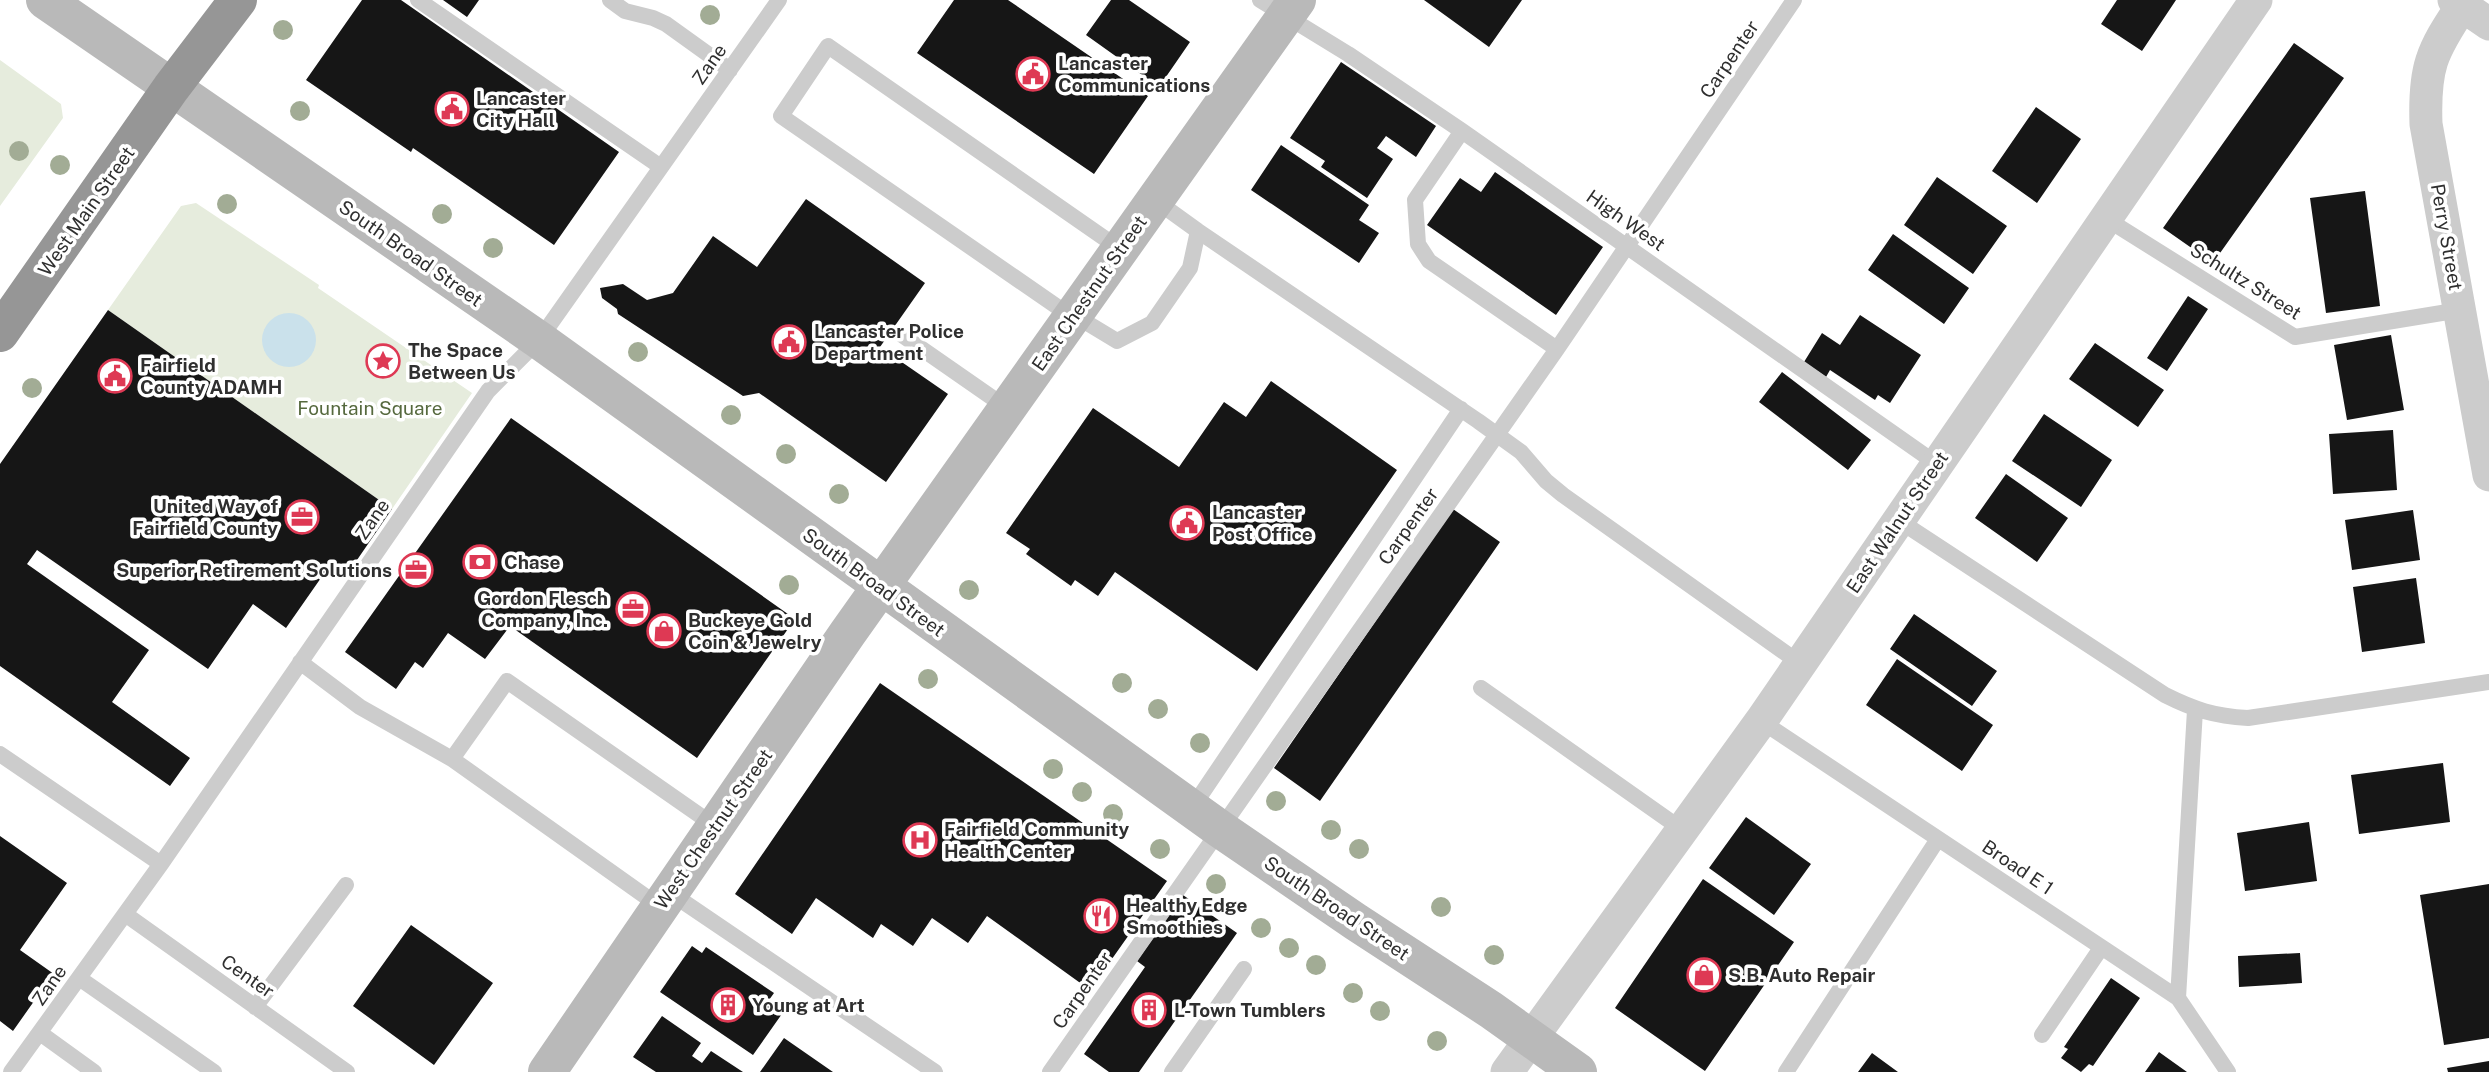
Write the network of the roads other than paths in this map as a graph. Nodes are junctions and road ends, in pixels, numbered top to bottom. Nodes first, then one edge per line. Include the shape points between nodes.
1 (45, 0) edge
2 (238, 0) edge
3 (418, 0) edge
4 (610, 0) edge
5 (778, 0) edge
6 (1794, 0) edge
7 (2256, 0) edge
8 (2458, 3) edge
9 (1281, 6) edge
10 (2489, 24) edge
11 (730, 69) junction
12 (171, 88) junction
13 (1462, 131) junction
14 (661, 167) junction
15 (1155, 200) junction
16 (2105, 218) junction
17 (1198, 231) junction
18 (1626, 246) junction
19 (1120, 249) junction
20 (2460, 310) junction
21 (1073, 316) junction
22 (0, 333) edge
23 (902, 335) dead end
24 (539, 340) junction
25 (1557, 349) junction
26 (1007, 408) junction
27 (1461, 409) junction
28 (1496, 436) junction
29 (1937, 464) junction
30 (2489, 475) edge
31 (1898, 520) junction
32 (881, 586) junction
33 (300, 662) junction
34 (1801, 664) junction
35 (2489, 682) edge
36 (1481, 688) dead end
37 (2195, 710) junction
38 (1761, 721) junction
39 (0, 754) edge
40 (453, 759) junction
41 (1206, 819) junction
42 (715, 826) junction
43 (1684, 831) junction
44 (1938, 839) junction
45 (161, 864) junction
46 (346, 885) dead end
47 (664, 899) junction
48 (125, 914) junction
49 (2101, 947) junction
50 (1244, 969) dead end
51 (79, 978) junction
52 (2178, 998) junction
53 (255, 1007) junction
54 (40, 1033) junction
55 (2042, 1035) dead end
56 (1531, 1039) junction
57 (0, 1064) edge
58 (11, 1072) edge
59 (94, 1072) edge
60 (214, 1072) edge
61 (347, 1072) edge
62 (547, 1072) edge
63 (935, 1072) edge
64 (1050, 1072) edge
65 (1172, 1072) edge
66 (1507, 1072) edge
67 (1578, 1072) edge
68 (1786, 1072) edge
69 (2228, 1072) edge

1 - 12 main road, South Broad Street
2 - 12 highway, West Main Street
3 - 14 lane
4 - 11 lane via 625,11 666,24
5 - 11 lane, Zane
6 - 18 lane, Carpenter
7 - 16 street, East Walnut Street
8 - 10 street
8 - 20 street, Perry Street via 2434,52 2425,87 2426,124
9 - 13 lane, High West
9 - 15 main road, East Chestnut Street
11 - 14 lane, Zane
12 - 22 highway, West Main Street
12 - 24 main road, South Broad Street
13 - 18 lane, High West
13 - 25 lane via 1415,200 1418,244 1429,261
14 - 24 lane, Zane
15 - 17 lane
15 - 19 main road, East Chestnut Street
16 - 20 lane, Schultz Street via 2295,337
16 - 29 street, East Walnut Street
17 - 21 lane via 1190,268 1152,323 1117,341
17 - 27 lane
18 - 25 lane, Carpenter
18 - 29 lane, High West
19 - 21 main road, East Chestnut Street
19 - 21 lane via 828,46 781,116
20 - 30 street, Perry Street
21 - 26 main road, East Chestnut Street
23 - 26 lane
24 - 32 main road, South Broad Street
24 - 33 lane, Zane via 488,391
25 - 28 lane, Carpenter
26 - 32 main road, East Chestnut Street
27 - 28 lane
27 - 41 lane
28 - 34 lane via 1521,452 1563,495
28 - 41 lane, Carpenter
29 - 31 street, East Walnut Street
31 - 34 street, East Walnut Street
31 - 37 lane
32 - 41 main road, South Broad Street
32 - 42 main road, West Chestnut Street
33 - 40 lane via 360,707
33 - 45 lane, Zane
34 - 38 street, East Walnut Street
35 - 37 lane via 2248,718
36 - 43 lane
37 - 52 lane
38 - 43 street, East Walnut Street
38 - 44 lane, Broad E 1
39 - 45 lane
40 - 42 lane via 507,681
40 - 47 lane
41 - 56 main road, South Broad Street
41 - 64 lane, Carpenter
42 - 47 main road, West Chestnut Street
43 - 56 street, East Walnut Street
44 - 49 lane, Broad E 1
44 - 68 lane
45 - 48 lane, Zane
46 - 53 lane
47 - 62 main road, West Chestnut Street
47 - 63 lane
48 - 51 lane, Zane
48 - 53 lane, Center
49 - 52 lane, Broad E 1
49 - 55 lane
50 - 65 lane
51 - 54 lane, Zane
51 - 60 lane
52 - 69 lane, Broad E 1
53 - 61 lane, Center
54 - 58 lane, Zane
54 - 59 lane
56 - 66 street, East Walnut Street
56 - 67 main road, South Broad Street
57 - 58 lane

